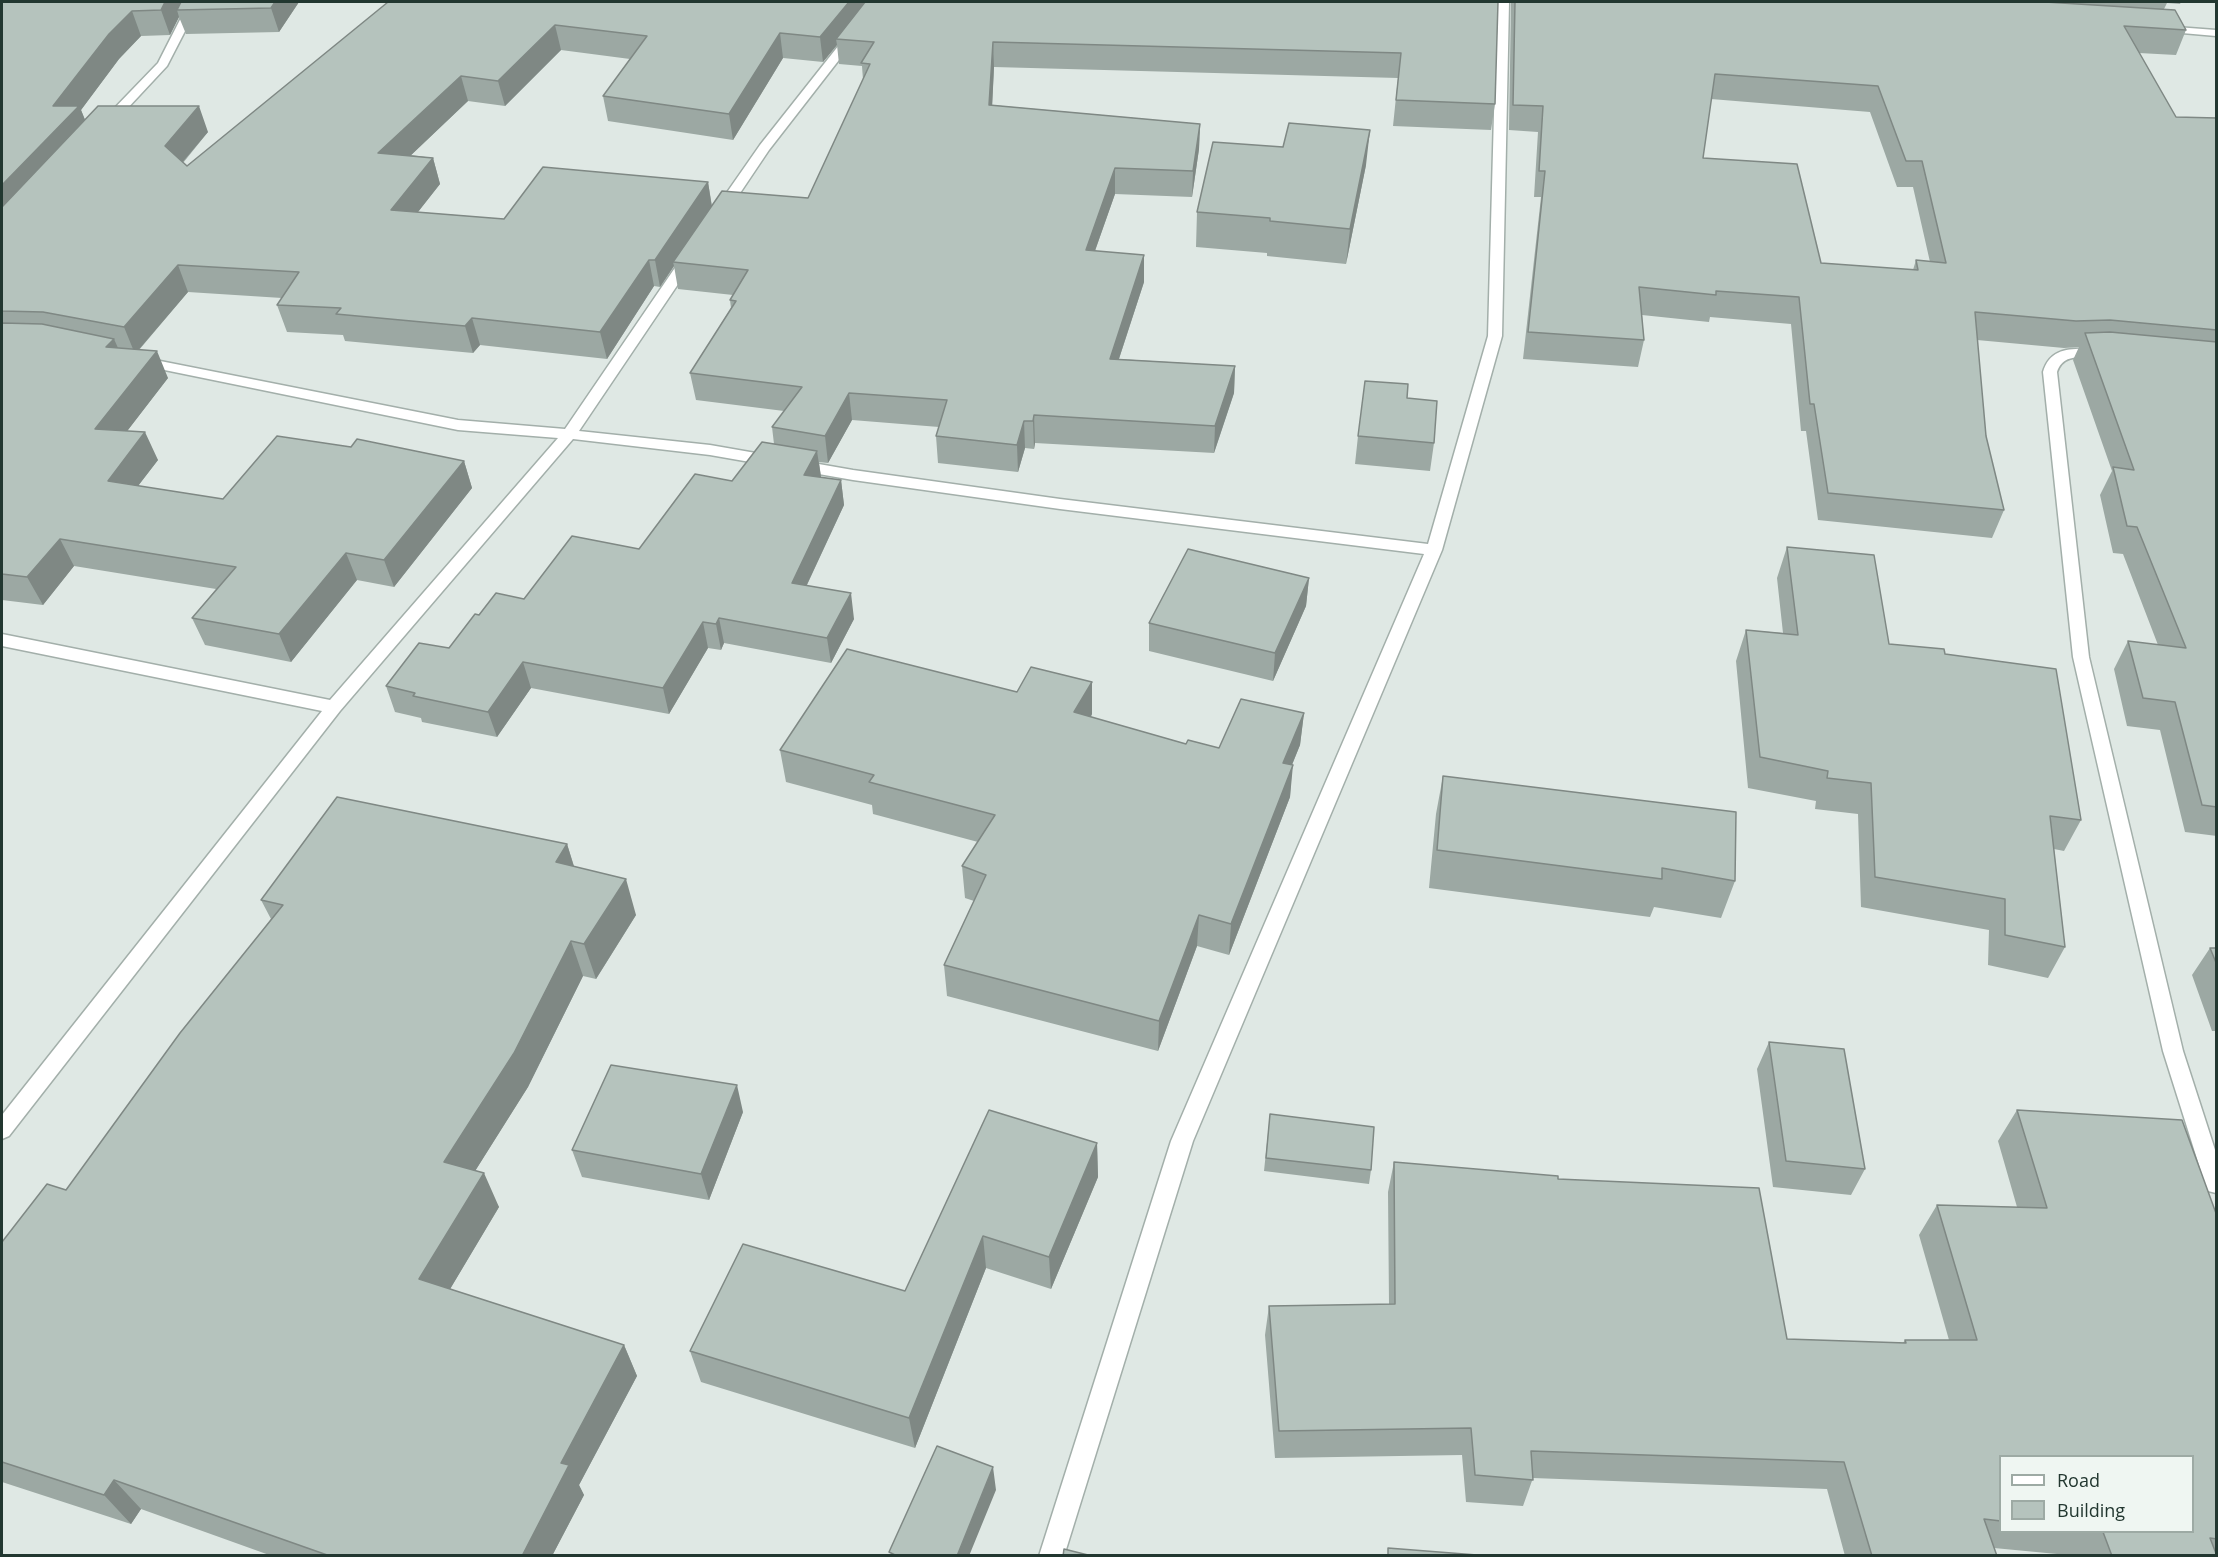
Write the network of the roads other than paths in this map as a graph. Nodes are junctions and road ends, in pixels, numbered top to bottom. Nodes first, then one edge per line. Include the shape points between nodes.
1 (194, 2) edge
2 (878, 2) edge
3 (1503, 2) edge
4 (2145, 28) edge
5 (2217, 33) edge
6 (99, 132) edge
7 (710, 227) edge
8 (697, 246) edge
9 (2122, 355) edge
10 (124, 358) edge
11 (569, 434) junction
12 (1434, 550) junction
13 (2, 640) edge
14 (334, 707) junction
15 (2, 1130) edge
16 (2217, 1184) edge
17 (1052, 1556) edge

1 - 6 street via 163,64
2 - 7 street via 764,148
3 - 12 street via 1495,336
4 - 5 street
8 - 11 street
9 - 16 street via 2063,354 2052,362 2050,372 2081,657 2173,1051
10 - 11 street via 458,424
11 - 12 street via 710,450 1060,504
11 - 14 street
12 - 17 street via 1182,1141
13 - 14 street
14 - 15 street

